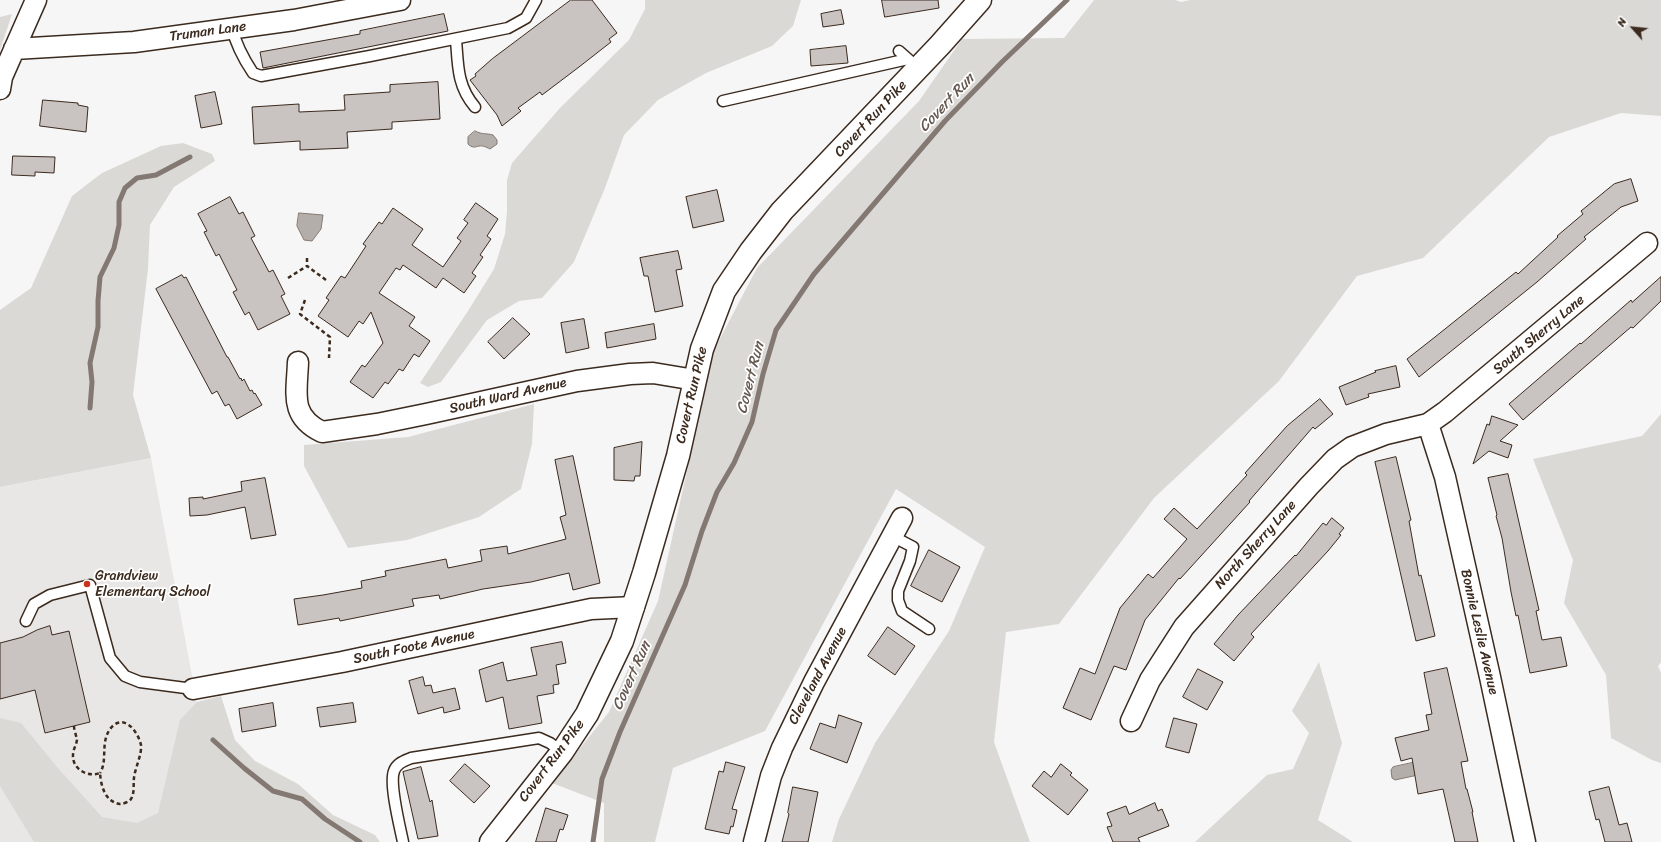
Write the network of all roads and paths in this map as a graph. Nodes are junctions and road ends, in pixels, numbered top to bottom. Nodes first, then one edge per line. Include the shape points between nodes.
1 (36, 0) edge
2 (400, 0) edge
3 (536, 0) edge
4 (980, 0) edge
5 (232, 28) junction
6 (456, 40) junction
7 (14, 49) junction
8 (899, 51) dead end
9 (913, 64) junction
10 (0, 89) edge
11 (723, 101) dead end
12 (475, 107) dead end
13 (1647, 243) dead end
14 (307, 258) dead end
15 (307, 266) junction
16 (288, 278) dead end
17 (326, 280) dead end
18 (305, 300) dead end
19 (329, 358) dead end
20 (298, 362) dead end
21 (695, 380) junction
22 (1428, 424) junction
23 (902, 518) dead end
24 (892, 536) junction
25 (634, 607) junction
26 (26, 621) dead end
27 (929, 629) dead end
28 (193, 689) joint
29 (1131, 721) dead end
30 (74, 726) dead end
31 (562, 752) junction
32 (100, 773) junction
33 (403, 842) edge
34 (491, 842) edge
35 (754, 842) edge
36 (1524, 842) edge

1 - 7 street
2 - 5 street, Truman Lane via 294,20
3 - 6 lane via 526,18 508,28
4 - 9 street, Covert Run Pike
5 - 6 lane via 236,46 253,74 260,76
5 - 7 street, Truman Lane via 134,42
6 - 12 lane via 460,79 467,97
7 - 10 street via 2,77
8 - 9 lane
9 - 11 lane
9 - 21 street, Covert Run Pike via 782,211 751,251 722,295 702,349
13 - 22 street, South Sherry Lane via 1455,405
14 - 15 path
15 - 16 path
15 - 17 path
18 - 19 path via 300,314 330,337
20 - 21 street, South Ward Avenue via 296,401 299,413 314,428 322,432 426,414 577,381 653,373
21 - 25 street, Covert Run Pike via 678,456
22 - 29 street, North Sherry Lane via 1386,434 1352,446 1335,459 1184,627 1150,680
22 - 36 street, Bonnie Leslie Avenue via 1445,477
23 - 24 street, Cleveland Avenue
24 - 27 lane via 913,547 898,590 902,611
24 - 35 street, Cleveland Avenue via 782,748 770,776
25 - 28 street, South Foote Avenue via 591,609 335,664
25 - 31 street, Covert Run Pike via 622,641 587,714
26 - 28 lane via 34,604 50,595 90,585 110,658 126,676 140,682
30 - 32 path via 77,739 73,755 75,764 87,774
31 - 33 lane via 539,738 417,757 401,762 394,771 393,778 397,817
31 - 34 street, Covert Run Pike
32 - 32 path via 108,798 115,803 123,804 130,800 141,747 138,736 131,726 123,722 116,723 110,730 104,742 103,768

